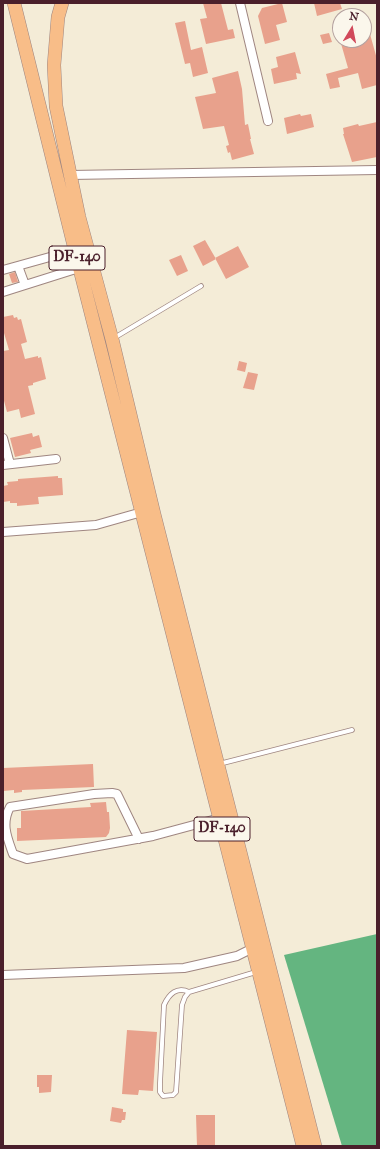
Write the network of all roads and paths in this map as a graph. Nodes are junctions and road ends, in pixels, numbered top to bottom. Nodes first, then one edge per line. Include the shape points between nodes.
1 (14, 3) edge
2 (62, 3) edge
3 (240, 3) edge
4 (268, 121) dead end
5 (377, 170) edge
6 (70, 175) junction
7 (75, 250) junction
8 (18, 266) junction
9 (79, 268) junction
10 (3, 270) edge
11 (25, 285) junction
12 (201, 286) dead end
13 (3, 292) edge
14 (112, 339) junction
15 (3, 438) edge
16 (56, 459) dead end
17 (6, 465) edge
18 (142, 512) junction
19 (3, 532) edge
20 (352, 730) dead end
21 (218, 764) junction
22 (220, 818) junction
23 (139, 839) junction
24 (253, 948) junction
25 (259, 971) junction
26 (3, 975) edge
27 (189, 992) junction
28 (303, 1146) edge
29 (315, 1146) edge

1 - 7 main road, DF-140
2 - 6 main road, DF-140 via 58,17 54,65 56,106
3 - 4 street
5 - 6 street
6 - 14 main road, DF-140
7 - 8 street
7 - 9 main road, DF-140
8 - 10 street
8 - 11 street
9 - 11 street
9 - 18 main road, DF-140
11 - 13 street
12 - 14 lane
14 - 21 main road, DF-140
15 - 17 street
16 - 17 street
18 - 19 street via 96,525
18 - 22 main road, DF-140
20 - 21 lane
21 - 29 main road, DF-140
22 - 23 street
22 - 24 main road, DF-140
23 - 23 street via 27,859 13,854 5,832 6,814 10,807 112,793 117,794
24 - 25 main road, DF-140
24 - 26 street via 237,956 184,968
25 - 27 lane
25 - 28 main road, DF-140
27 - 27 lane via 173,992 164,1005 160,1088 163,1096 176,1092 182,1004

